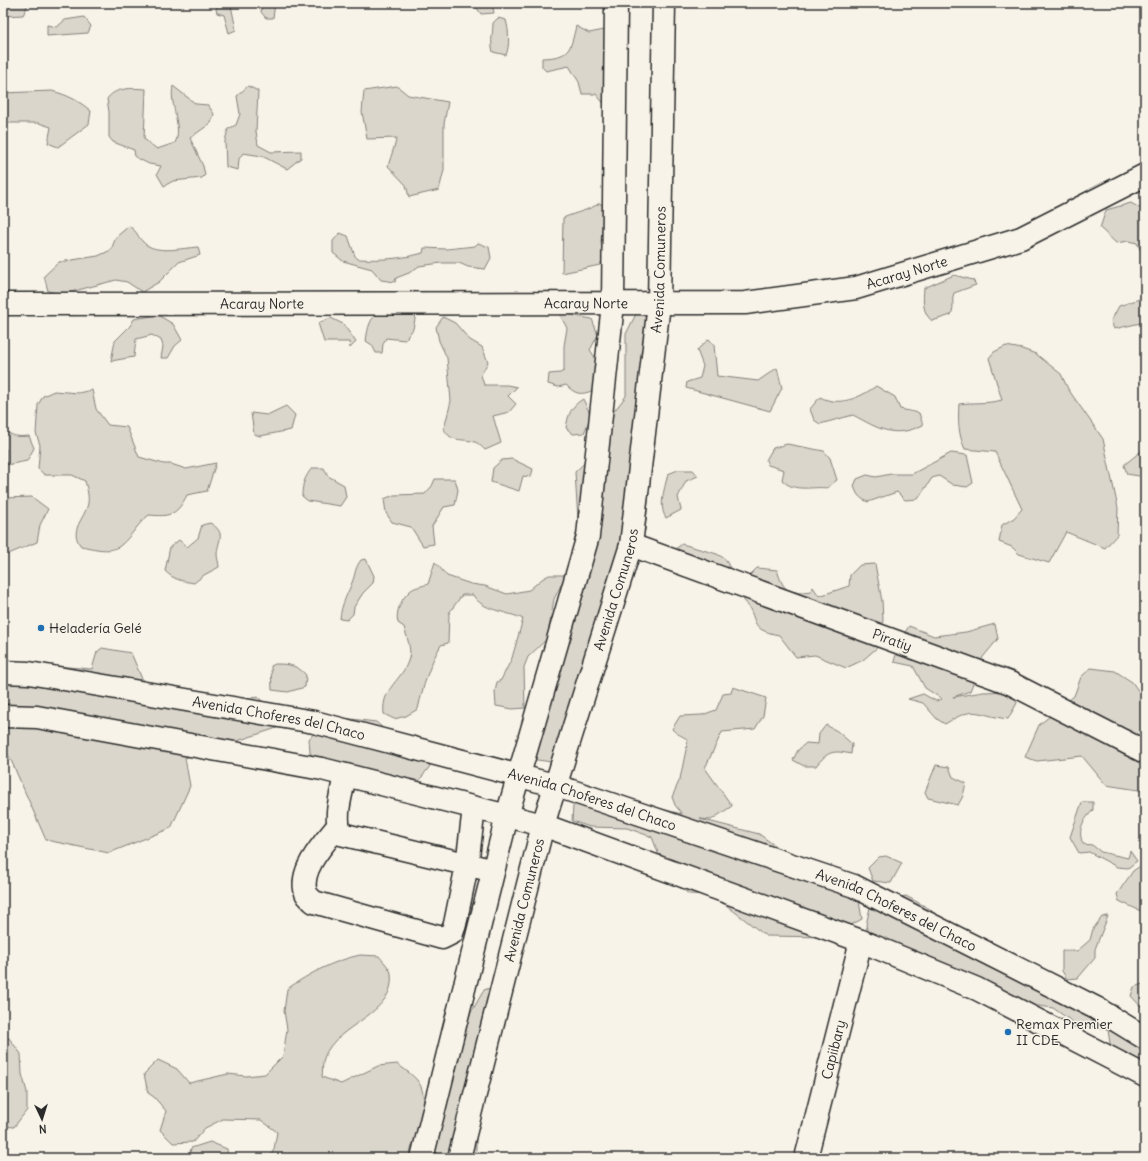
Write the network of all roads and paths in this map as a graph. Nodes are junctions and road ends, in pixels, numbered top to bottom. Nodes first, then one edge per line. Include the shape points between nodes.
1 (616, 3) edge
2 (664, 3) edge
3 (1145, 175) edge
4 (3, 304) edge
5 (613, 304) junction
6 (659, 304) junction
7 (631, 545) junction
8 (3, 672) edge
9 (3, 716) edge
10 (1145, 752) edge
11 (345, 775) junction
12 (518, 776) junction
13 (554, 785) junction
14 (474, 808) junction
15 (508, 816) junction
16 (543, 825) junction
17 (338, 826) junction
18 (467, 865) junction
19 (494, 871) junction
20 (861, 941) junction
21 (1145, 1038) edge
22 (1145, 1076) edge
23 (422, 1158) edge
24 (459, 1158) edge
25 (806, 1158) edge

1 - 5 street
2 - 6 street, Avenida Comuneros
3 - 6 street, Acaray Norte via 1021,238 856,288 746,303
4 - 5 street, Acaray Norte
5 - 6 street, Acaray Norte
5 - 12 street via 588,536
6 - 7 street, Avenida Comuneros
7 - 10 street, Piratiy via 1010,683
7 - 13 street, Avenida Comuneros
8 - 12 street, Avenida Choferes del Chaco via 29,673 314,722
9 - 11 street via 37,717
11 - 14 street
11 - 17 street via 337,816
12 - 13 street, Avenida Choferes del Chaco
12 - 15 street
13 - 16 street, Avenida Comuneros
13 - 21 street, Avenida Choferes del Chaco via 854,886 1096,1008
14 - 15 street
14 - 18 street
15 - 16 street
15 - 19 street
16 - 20 street
16 - 24 street, Avenida Comuneros
17 - 18 street via 341,834
17 - 18 street via 309,865 305,882 306,893 314,902 442,938 452,933
18 - 19 street
19 - 23 street
20 - 22 street via 977,988
20 - 25 street, Capiibary

